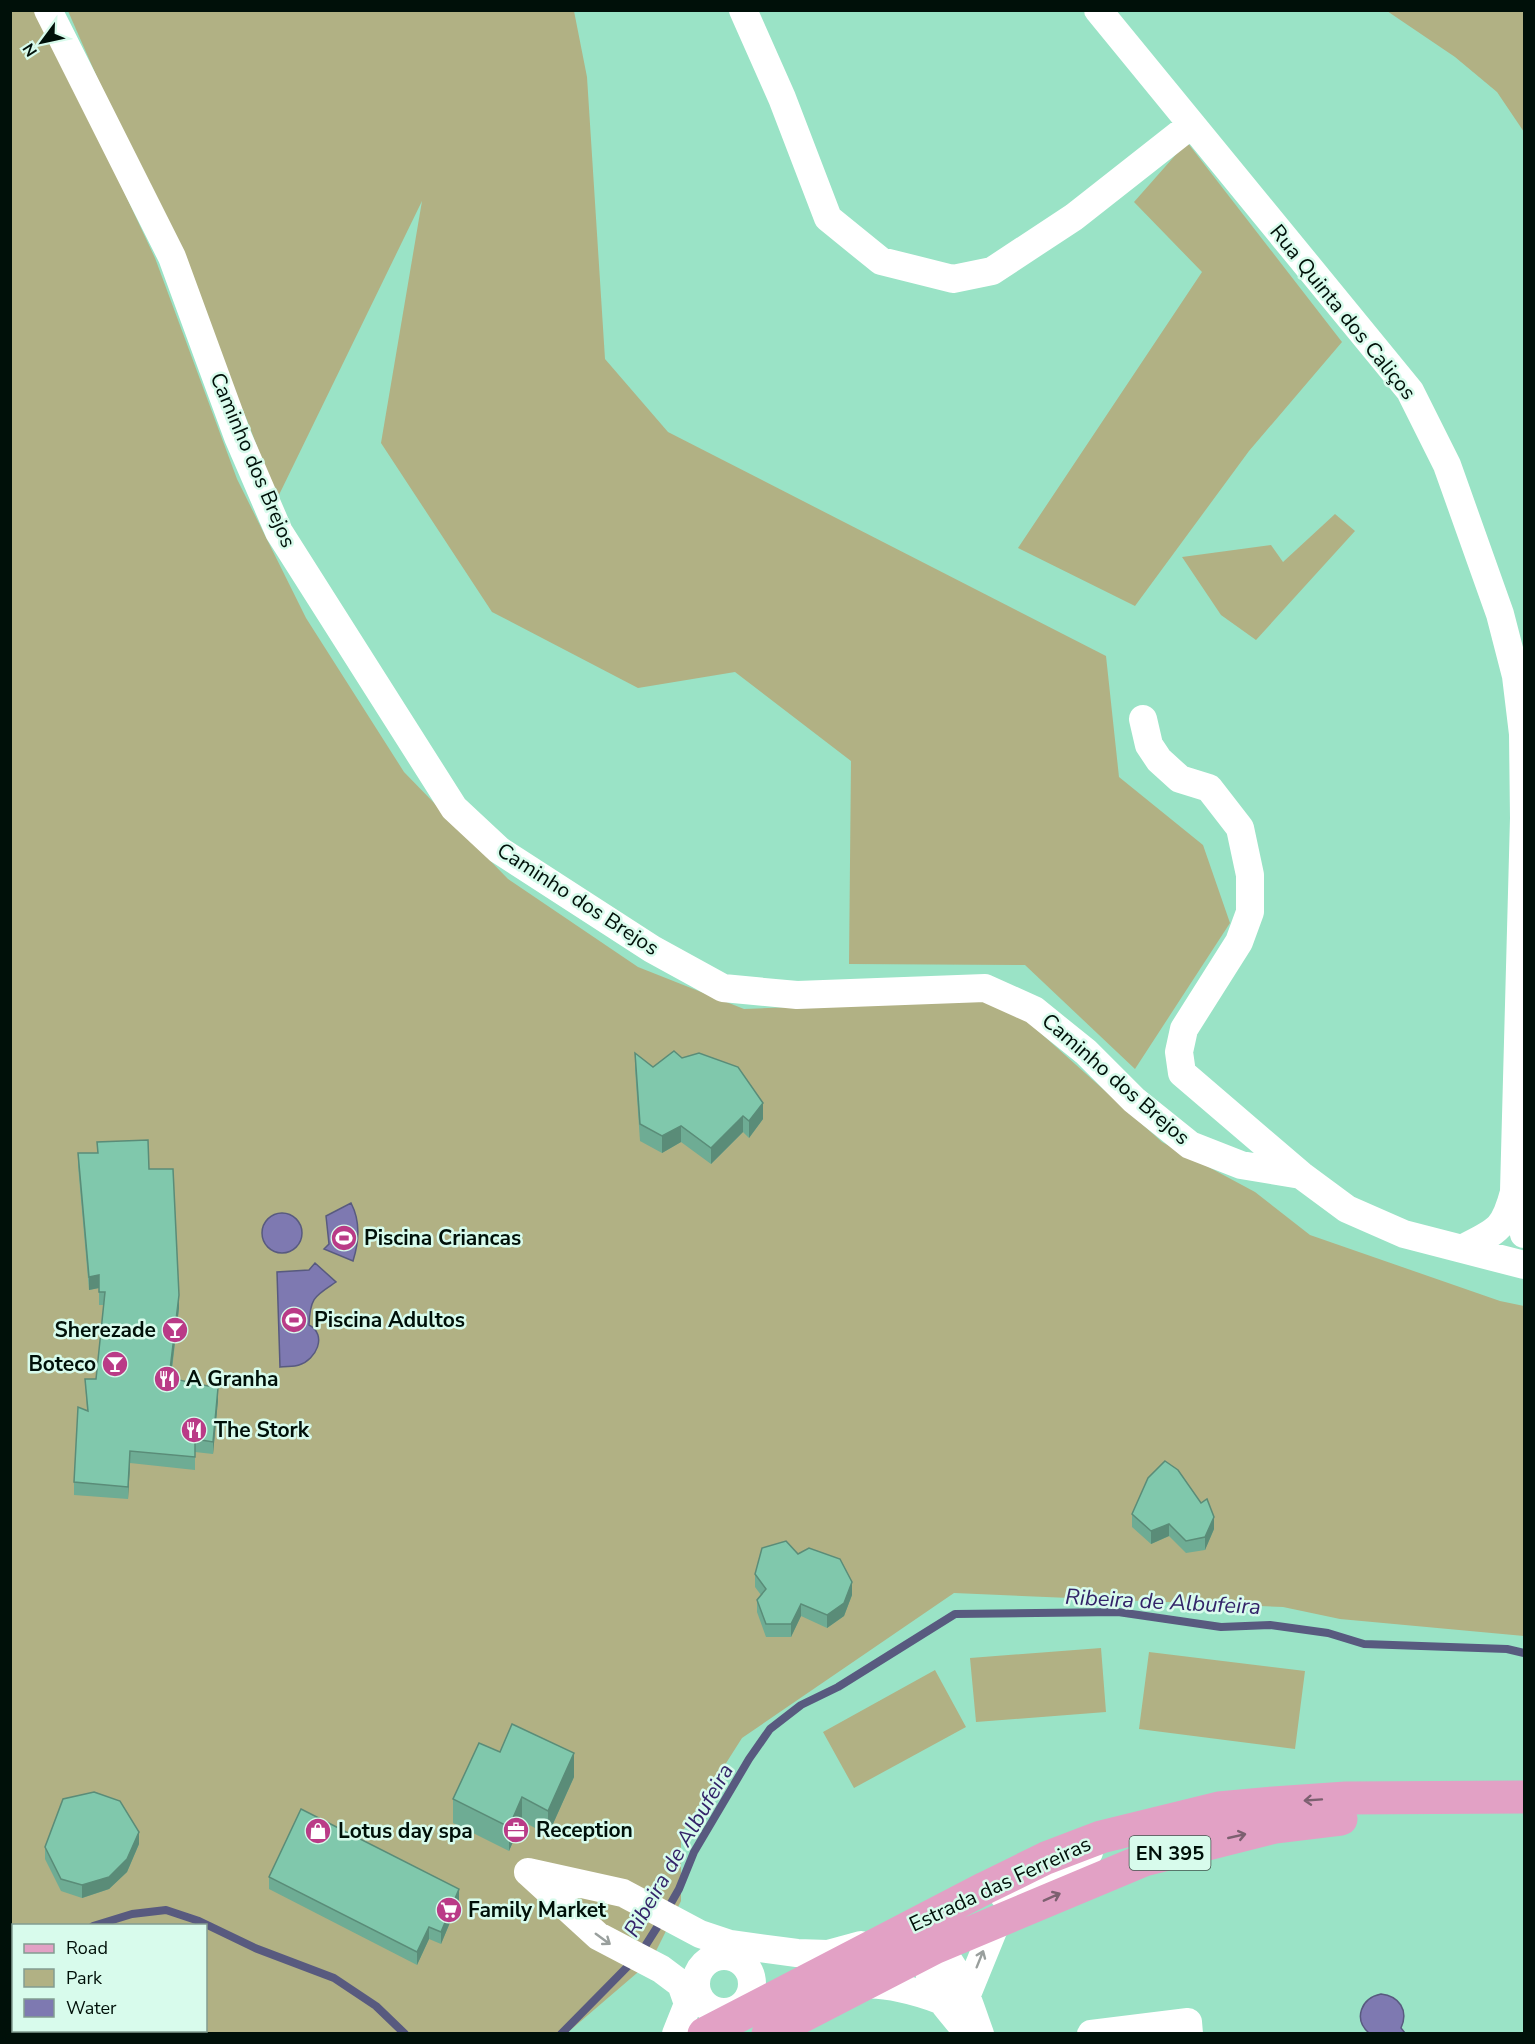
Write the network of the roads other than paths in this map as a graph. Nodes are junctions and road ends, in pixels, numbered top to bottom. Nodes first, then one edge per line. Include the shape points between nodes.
1 (48, 10) edge
2 (743, 10) edge
3 (1098, 10) edge
4 (1191, 125) junction
5 (1143, 719) dead end
6 (1301, 1175) junction
7 (1514, 1191) junction
8 (1524, 1234) edge
9 (1463, 1248) junction
10 (1524, 1265) edge
11 (1511, 1797) edge
12 (1130, 1829) junction
13 (997, 1921) junction
14 (883, 1939) junction
15 (934, 1948) junction
16 (764, 1949) junction
17 (719, 1955) junction
18 (866, 1984) junction
19 (953, 1999) junction
20 (729, 2012) edge
21 (676, 2034) edge
22 (969, 2034) edge
23 (980, 2034) edge
24 (1090, 2034) edge
25 (1189, 2034) edge

1 - 6 street, Caminho dos Brejos via 172,257 238,436 279,532 454,808 499,850 652,949 723,988 797,995 985,988 1034,1010 1190,1145 1241,1165
2 - 4 street via 828,218 881,261 953,279 992,271 1074,217
3 - 4 street, Rua Quinta dos Caliços
4 - 7 street, Rua Quinta dos Caliços via 1410,391 1447,465 1500,614 1516,676 1523,735
5 - 6 street via 1149,745 1159,760 1180,779 1209,788 1240,828 1250,875 1250,912 1239,942 1184,1029 1179,1052 1182,1073
6 - 9 street, Caminho dos Brejos via 1347,1209 1404,1234
7 - 8 street
7 - 9 street via 1507,1218 1493,1233
9 - 10 street, Caminho dos Brejos
11 -> 12 main road, Estrada das Ferreiras / EN 395 via 1346,1798 1274,1803 1219,1808
13 -> 11 main road, Estrada das Ferreiras / EN 395 via 1144,1860 1207,1843 1275,1827
12 - 14 main road, Estrada das Ferreiras / EN 395 via 1046,1858
12 - 15 street via 1052,1874 966,1913 948,1926
13 - 15 main road, Estrada das Ferreiras / EN 395
19 -> 13 street
14 - 15 street via 915,1937 928,1941
14 - 16 street via 828,1953
14 - 20 main road, Estrada das Ferreiras / EN 395
15 - 18 main road, Estrada das Ferreiras / EN 395
15 - 19 street via 947,1957
16 - 17 street
16 -> 20 street via 720,1941 623,1893 528,1872 598,1936
17 - 20 street via 699,1970
17 - 20 street via 740,1959 751,1973
18 - 19 street
18 - 20 main road, Estrada das Ferreiras / EN 395
19 - 22 street
19 - 23 street
20 - 21 street via 688,2004
24 - 25 street via 1188,2022

